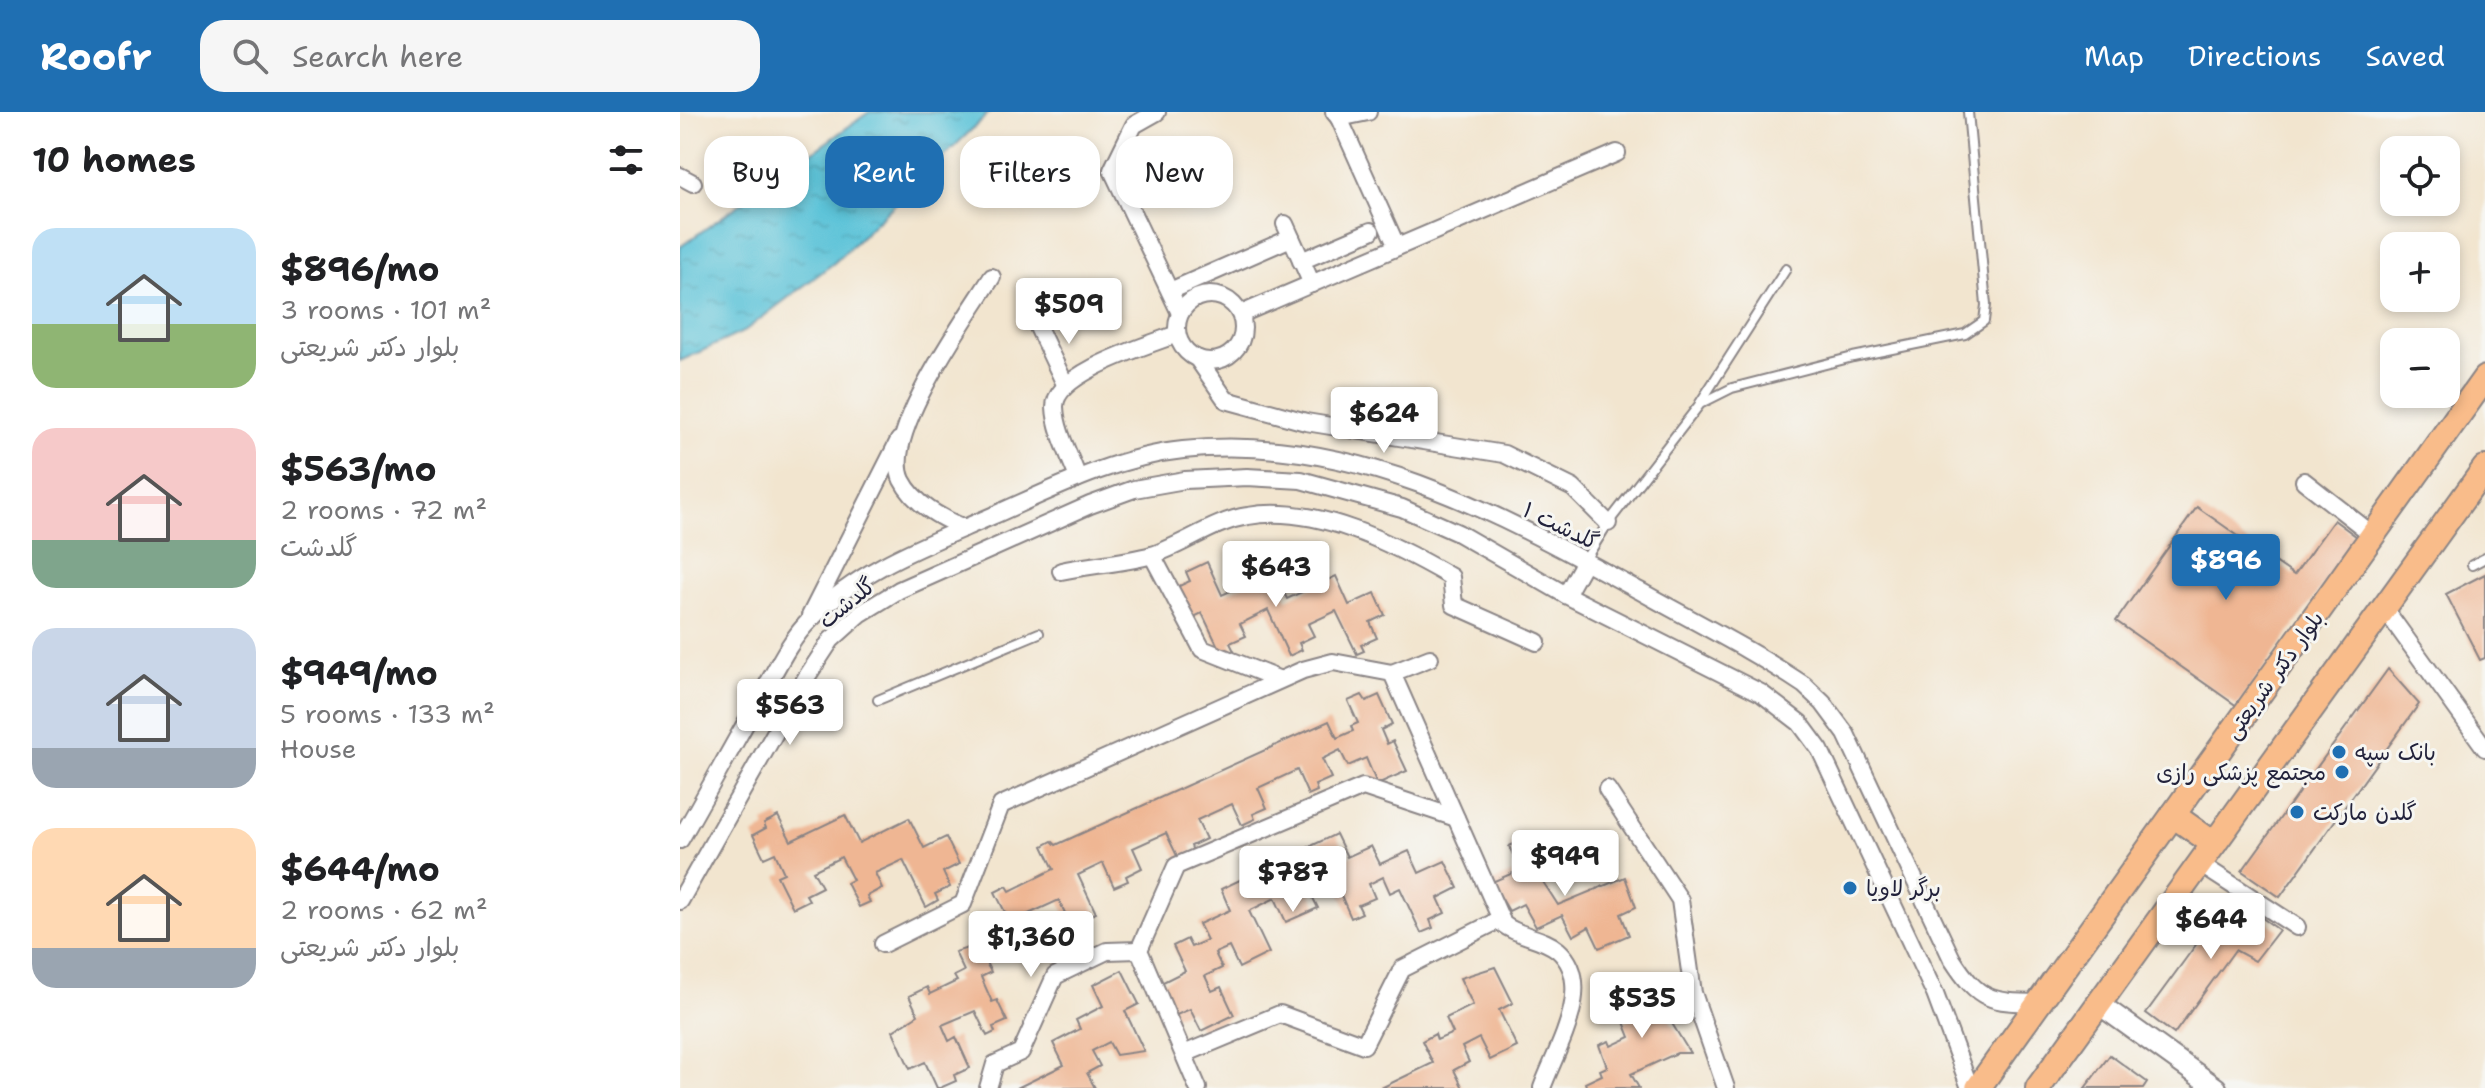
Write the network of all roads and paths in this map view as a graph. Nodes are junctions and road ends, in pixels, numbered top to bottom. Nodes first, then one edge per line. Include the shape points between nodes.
1 (1157, 112) edge
2 (1368, 112) edge
3 (1968, 112) edge
4 (1337, 115) edge
5 (1617, 153) dead end
6 (1371, 231) dead end
7 (1397, 247) junction
8 (1301, 261) junction
9 (1786, 269) dead end
10 (992, 277) dead end
11 (1312, 284) junction
12 (1170, 291) junction
13 (1180, 313) junction
14 (1241, 314) junction
15 (1037, 325) dead end
16 (1177, 334) junction
17 (1197, 358) junction
18 (2485, 378) edge
19 (1065, 384) junction
20 (1700, 404) junction
21 (902, 435) junction
22 (2485, 468) edge
23 (1078, 478) junction
24 (2304, 481) dead end
25 (1608, 523) junction
26 (964, 528) junction
27 (2373, 535) junction
28 (1152, 555) junction
29 (2485, 558) edge
30 (1585, 561) junction
31 (885, 564) joint
32 (2472, 565) dead end
33 (1061, 571) dead end
34 (1566, 595) junction
35 (2384, 608) junction
36 (808, 621) junction
37 (1039, 633) dead end
38 (1537, 642) dead end
39 (1430, 658) dead end
40 (1392, 673) junction
41 (1278, 679) junction
42 (878, 700) dead end
43 (2485, 748) edge
44 (1607, 789) dead end
45 (2173, 815) junction
46 (1456, 818) junction
47 (680, 840) edge
48 (2207, 854) junction
49 (1907, 864) junction
50 (1880, 878) junction
51 (680, 901) edge
52 (1501, 919) junction
53 (2297, 927) dead end
54 (883, 944) dead end
55 (1139, 950) junction
56 (2039, 1003) junction
57 (2099, 1004) junction
58 (1184, 1054) junction
59 (988, 1088) edge
60 (1198, 1088) edge
61 (1542, 1088) edge
62 (1726, 1088) edge
63 (1970, 1088) edge
64 (1978, 1088) edge
65 (2038, 1088) edge
66 (2216, 1088) edge

1 - 12 street via 1134,125 1112,170
2 - 4 street
3 - 20 lane via 1984,321 1965,334 1732,388
4 - 7 street
5 - 7 street
6 - 8 street
7 - 11 street
8 - 11 street
8 - 12 street via 1288,231
9 - 20 lane
10 - 21 street via 913,405
11 - 14 street
12 - 13 street
13 - 14 street via 1195,298 1216,295
13 - 16 street
14 - 17 street via 1237,347 1218,360
15 - 19 street
16 - 17 street
16 - 19 street
17 - 25 street via 1226,400 1306,422 1504,454 1573,488
18 - 27 main road, بلوار دکتر شریعتی
19 - 23 street via 1054,404
20 - 25 lane
21 - 26 street via 901,479 939,517
21 - 36 street
22 - 35 main road
23 - 26 street, گلدشت ۱
23 - 30 street, گلدشت ۱ via 1126,460 1181,450 1306,450 1413,480
24 - 27 street
25 - 30 lane
26 - 31 street, گلدشت ۱
27 - 45 main road, بلوار دکتر شریعتی
28 - 33 street
28 - 38 street via 1248,516 1294,515 1361,533 1433,567 1451,577 1454,605
28 - 41 street via 1202,649
29 - 32 lane
30 - 34 street
30 - 49 street, گلدشت ۱ via 1777,667 1823,703 1846,734
31 - 36 street, گلدشت via 842,590
34 - 50 street via 1785,709 1820,750
34 - 51 street, گلدشت via 1458,533 1402,508 1301,480 1185,480 1134,489 899,590 831,640
35 - 43 street
35 - 48 main road
36 - 47 street, گلدشت
37 - 42 lane
39 - 40 street
40 - 41 street via 1333,662
40 - 46 street
41 - 54 street via 1001,805 963,904
44 - 62 street via 1680,900 1693,993
45 - 48 main road
45 - 56 main road, بلوار دکتر شریعتی
46 - 52 street
46 - 55 street via 1363,787 1176,866
48 - 53 street
48 - 57 main road
49 - 50 street
49 - 56 street, گلدشت ۱ via 1972,989 2002,1003
50 - 63 street via 1935,994
52 - 58 street via 1402,969 1364,1045 1280,1014
52 - 61 street via 1516,935 1556,948 1576,978 1576,995
55 - 58 street
55 - 59 street via 1107,951 1055,976 1021,1052 995,1064
56 - 64 main road, بلوار دکتر شریعتی
57 - 65 main road
57 - 66 street
58 - 60 street

